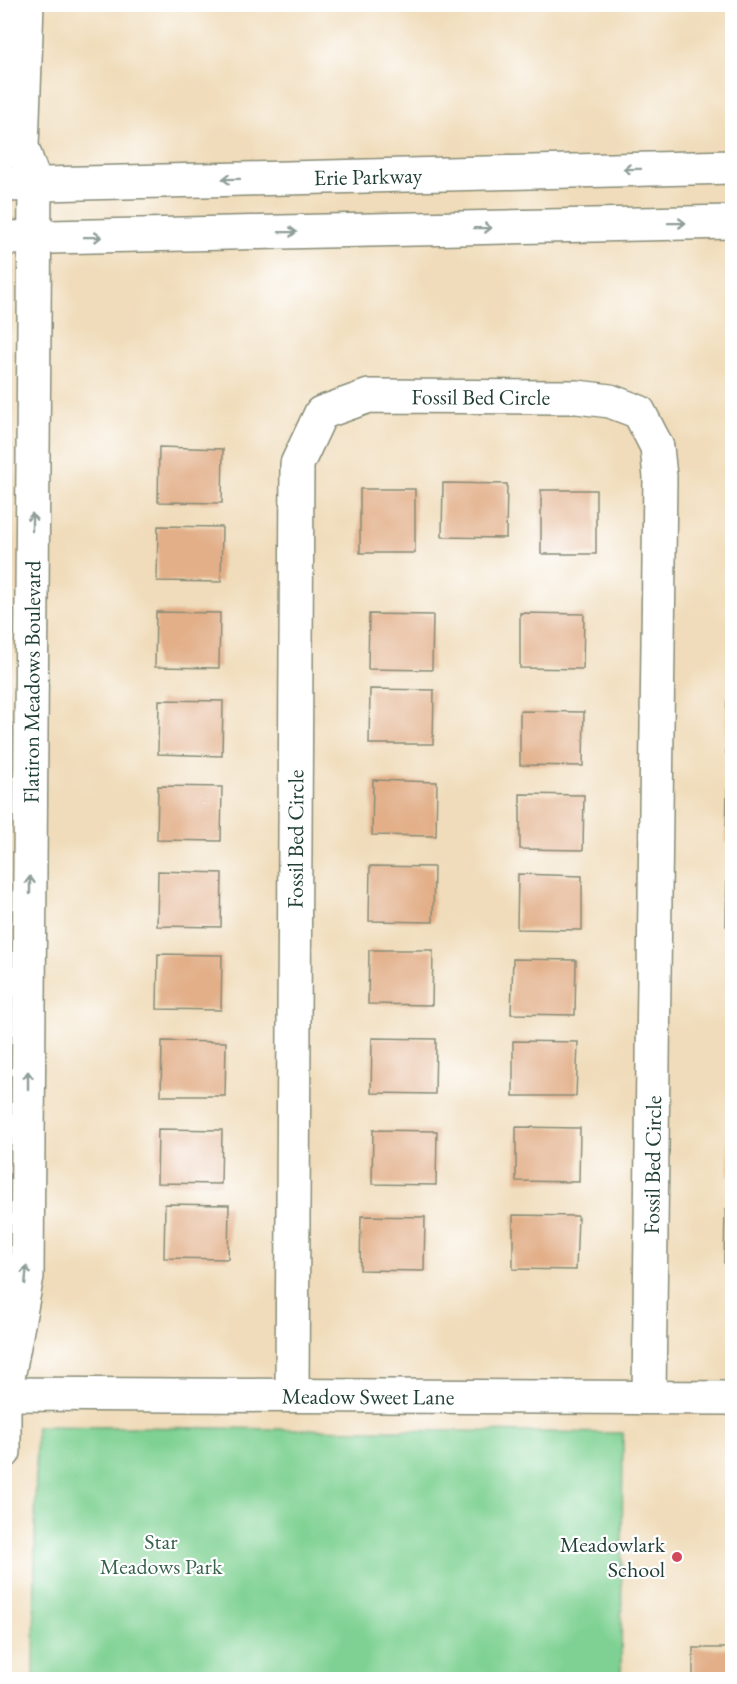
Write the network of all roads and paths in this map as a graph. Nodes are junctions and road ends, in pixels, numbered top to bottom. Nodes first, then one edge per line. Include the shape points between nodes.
1 (27, 4) edge
2 (732, 167) edge
3 (15, 184) edge
4 (732, 222) edge
5 (19, 238) edge
6 (5, 1394) edge
7 (292, 1395) junction
8 (649, 1397) junction
9 (732, 1398) edge
10 (4, 1452) edge

1 - 3 street via 22,147
2 -> 3 street, Erie Parkway
3 - 5 street, Flatiron Meadows Boulevard
5 -> 4 street
6 -> 5 street, Flatiron Meadows Boulevard via 27,1276
6 - 7 street, Meadow Sweet Lane
6 - 10 street, Flatiron Meadows Boulevard
7 - 8 street, Meadow Sweet Lane
7 - 8 street, Fossil Bed Circle via 297,464 321,413 369,396 577,397 610,401 639,412 657,447 660,477
8 - 9 street, Meadow Sweet Lane

